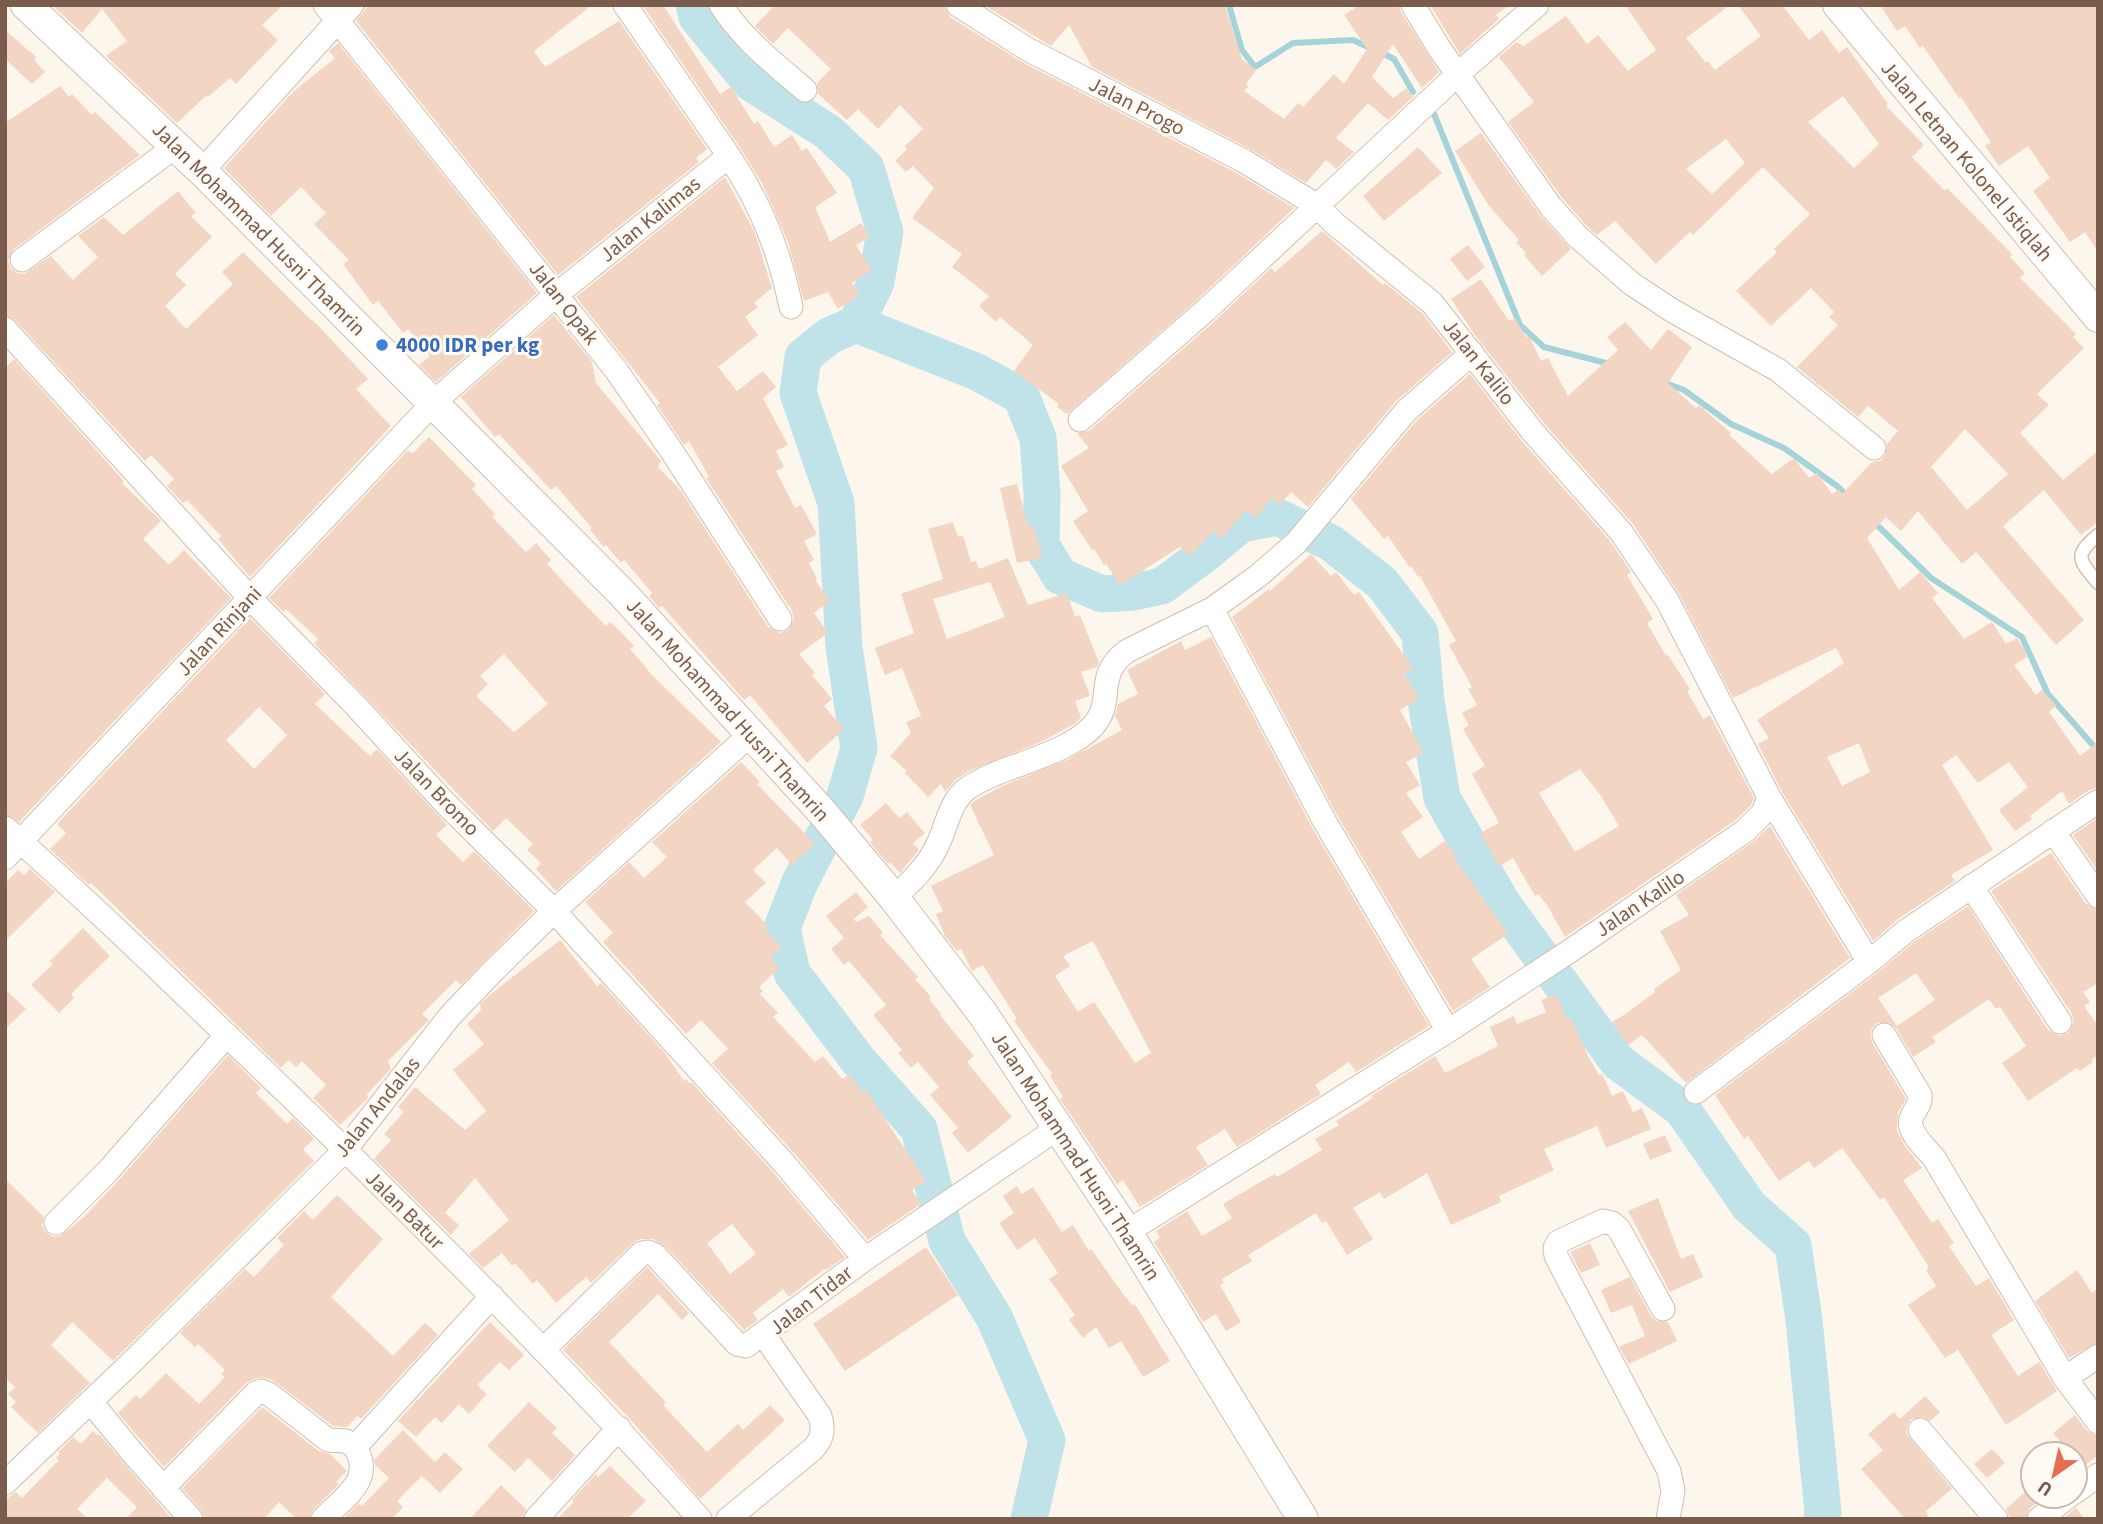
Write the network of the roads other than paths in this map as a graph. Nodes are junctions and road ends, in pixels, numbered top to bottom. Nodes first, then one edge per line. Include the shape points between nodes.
1 (26, 5) edge
2 (625, 5) edge
3 (721, 5) edge
4 (958, 5) edge
5 (1413, 5) edge
6 (1537, 5) edge
7 (1838, 5) edge
8 (338, 10) edge
9 (1458, 74) junction
10 (805, 90) dead end
11 (176, 146) junction
12 (729, 156) junction
13 (202, 171) junction
14 (1316, 205) junction
15 (22, 260) dead end
16 (557, 294) junction
17 (791, 307) dead end
18 (2098, 317) edge
19 (5, 329) edge
20 (1472, 352) junction
21 (433, 403) junction
22 (1080, 421) dead end
23 (1874, 448) dead end
24 (2098, 535) edge
25 (2098, 583) edge
26 (250, 598) junction
27 (1212, 609) junction
28 (780, 619) dead end
29 (751, 734) junction
30 (1769, 797) junction
31 (2097, 802) edge
32 (2053, 831) junction
33 (10, 842) edge
34 (1971, 886) junction
35 (2098, 896) edge
36 (894, 898) junction
37 (554, 911) junction
38 (1869, 962) junction
39 (2060, 1021) dead end
40 (1448, 1031) junction
41 (227, 1035) junction
42 (1884, 1035) dead end
43 (1696, 1093) dead end
44 (1058, 1128) junction
45 (345, 1150) junction
46 (55, 1223) dead end
47 (1127, 1232) junction
48 (865, 1259) junction
49 (492, 1296) junction
50 (1662, 1309) dead end
51 (763, 1334) junction
52 (544, 1349) junction
53 (2098, 1356) edge
54 (2065, 1378) junction
55 (91, 1402) junction
56 (2098, 1422) edge
57 (619, 1428) junction
58 (1920, 1430) dead end
59 (355, 1447) junction
60 (5, 1483) edge
61 (163, 1488) junction
62 (191, 1519) edge
63 (323, 1519) edge
64 (536, 1519) edge
65 (700, 1519) edge
66 (728, 1519) edge
67 (1303, 1519) edge
68 (1668, 1519) edge
69 (1996, 1519) edge

1 - 11 street, Jalan Mohammad Husni Thamrin
2 - 12 street
3 - 10 street via 754,45
4 - 14 street, Jalan Progo via 1027,49 1244,161
5 - 9 street
6 - 9 street
7 - 18 street, Jalan Letnan Kolonel Istiqlah
8 - 13 street
8 - 16 street, Jalan Opak
9 - 14 street
9 - 23 street via 1551,207 1604,261 1673,311 1778,370
11 - 13 street, Jalan Mohammad Husni Thamrin
11 - 15 street
12 - 16 street, Jalan Kalimas
12 - 17 street via 764,216
13 - 21 street, Jalan Mohammad Husni Thamrin
14 - 20 street, Jalan Kalilo via 1432,303
14 - 22 street
16 - 21 street, Jalan Kalimas
16 - 28 street, Jalan Opak via 652,422
19 - 26 street, Jalan Bromo
20 - 27 street via 1406,411 1296,543
20 - 30 street, Jalan Kalilo via 1532,431 1621,532 1667,600
21 - 26 street, Jalan Rinjani
21 - 29 street, Jalan Mohammad Husni Thamrin via 621,592
24 - 25 lane via 2079,554
26 - 33 street, Jalan Rinjani
26 - 37 street, Jalan Bromo
27 - 36 street via 1117,658 1092,728 964,791 925,867
27 - 40 street via 1325,822
29 - 36 street, Jalan Mohammad Husni Thamrin
29 - 37 street, Jalan Andalas
30 - 38 street, Jalan Kalilo
30 - 40 street, Jalan Kalilo via 1763,813 1745,831
31 - 32 street
32 - 34 street
32 - 35 street
33 - 41 street, Jalan Batur
34 - 38 street
34 - 39 street
36 - 44 street, Jalan Mohammad Husni Thamrin via 983,1014
37 - 45 street, Jalan Andalas via 450,1016
37 - 48 street, Jalan Bromo
38 - 43 street
40 - 47 street, Jalan Kalilo
41 - 45 street, Jalan Batur
41 - 46 street via 107,1172
42 - 54 street via 1920,1095 1910,1119 1912,1130 1967,1210
44 - 47 street, Jalan Mohammad Husni Thamrin
44 - 48 street, Jalan Tidar
45 - 49 street, Jalan Batur
45 - 55 street, Jalan Andalas
47 - 67 street, Jalan Mohammad Husni Thamrin
48 - 51 street, Jalan Tidar
49 - 52 street, Jalan Batur
49 - 59 street
50 - 68 street via 1612,1223 1602,1222 1558,1242 1555,1253 1561,1266 1669,1471 1673,1491
51 - 52 street via 746,1346 737,1344 655,1255 645,1252
51 - 66 street, Jalan Tidar via 820,1416 823,1432 813,1449
52 - 57 street, Jalan Batur
53 - 54 street
54 - 56 street
55 - 60 street, Jalan Andalas
55 - 61 street
57 - 64 street
57 - 65 street, Jalan Batur
58 - 69 street
59 - 61 street via 346,1441 328,1440 261,1391
59 - 63 street via 362,1464 361,1477
61 - 62 street

